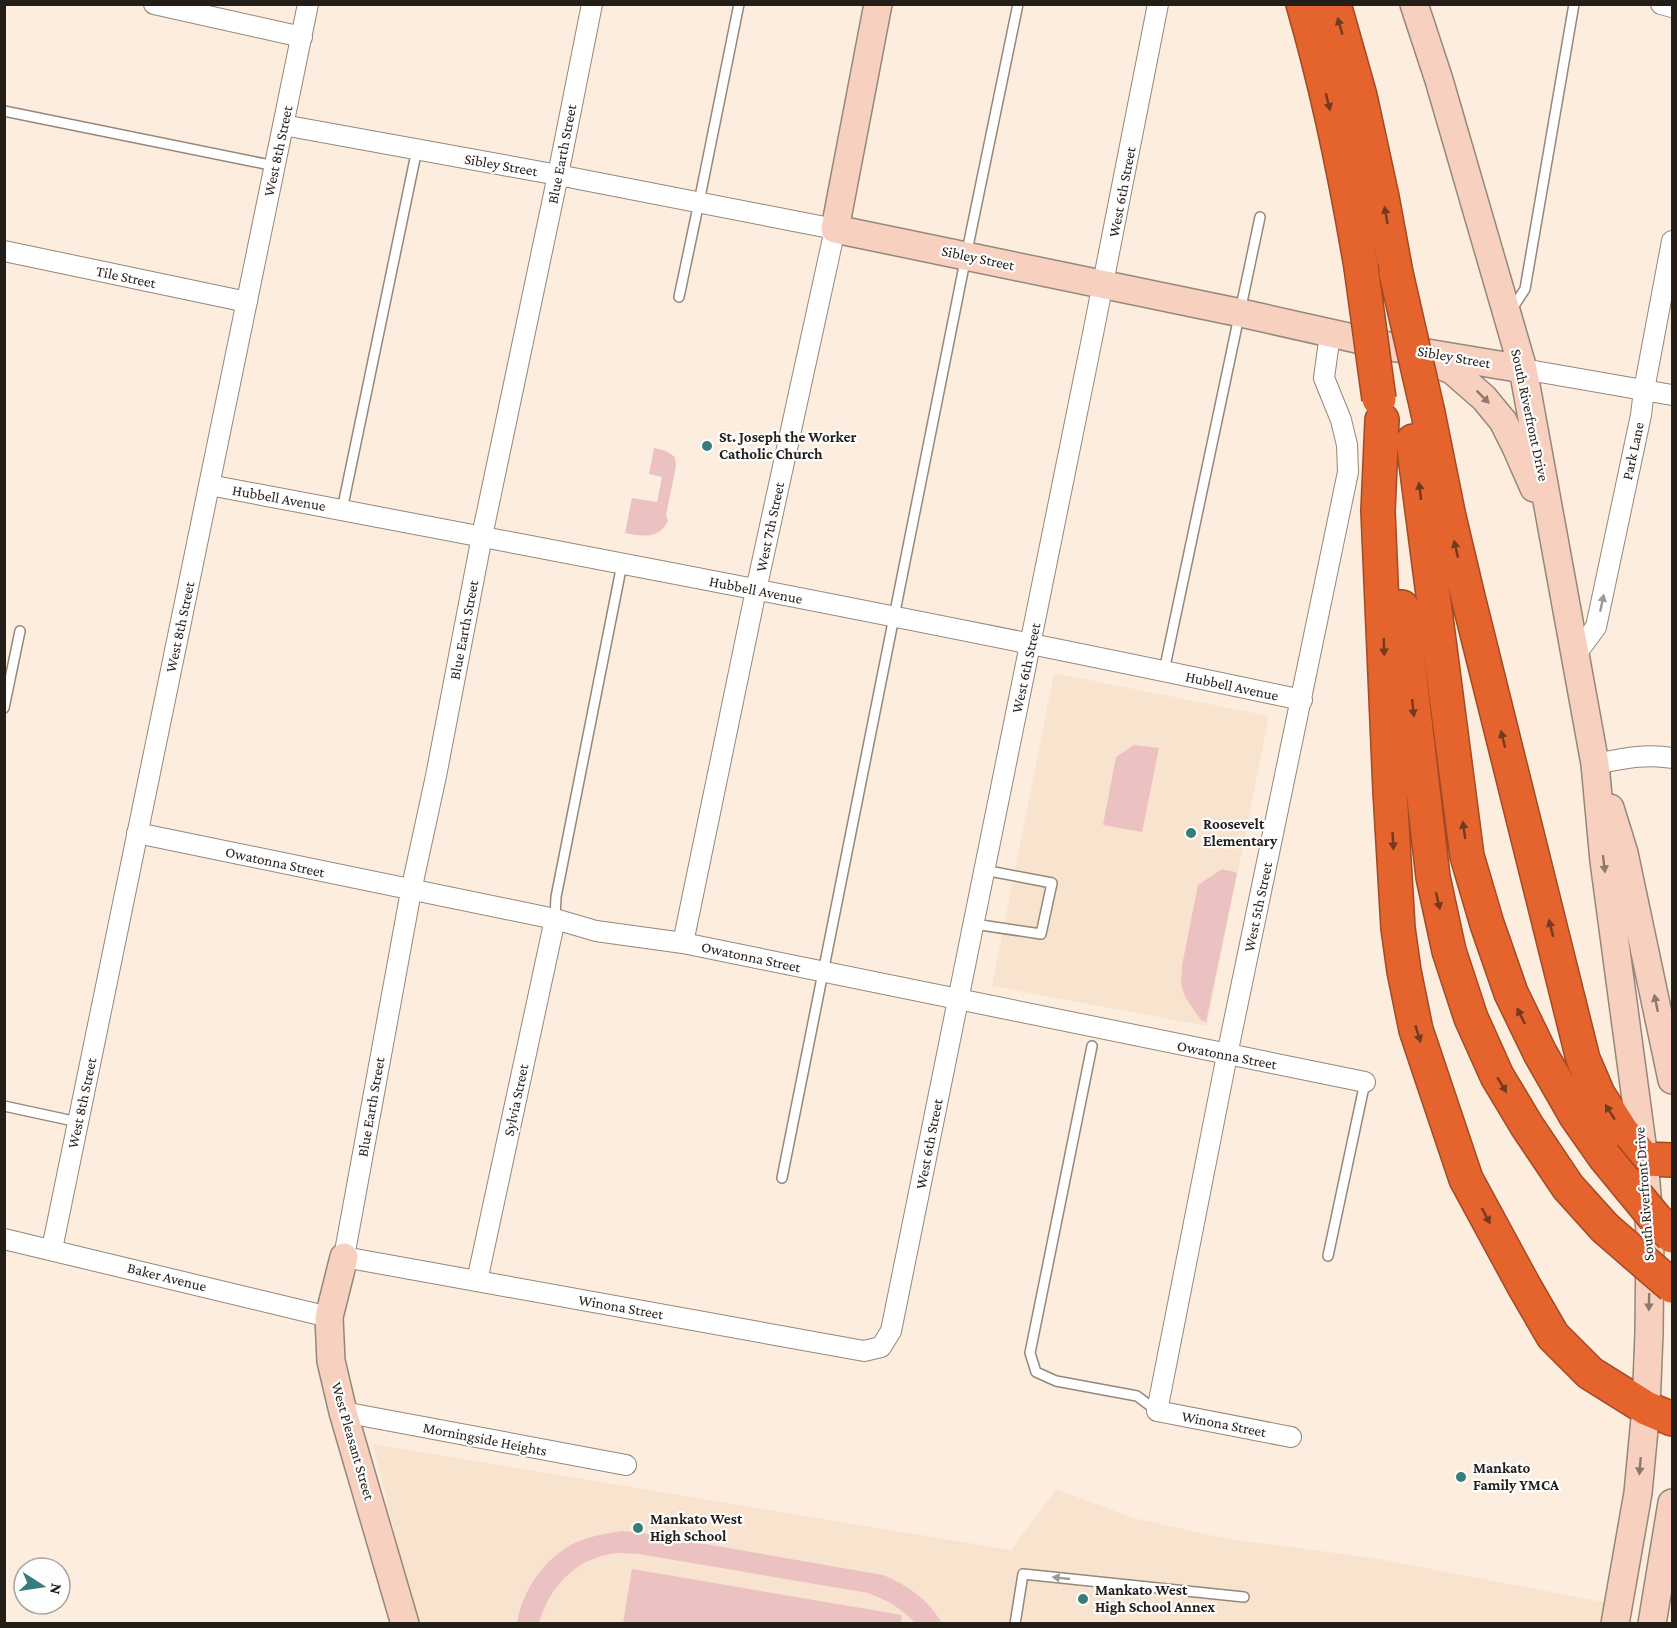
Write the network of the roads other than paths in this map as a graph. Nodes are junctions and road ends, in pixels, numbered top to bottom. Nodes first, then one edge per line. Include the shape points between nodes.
1 (154, 4) edge
2 (308, 4) edge
3 (592, 4) edge
4 (739, 4) edge
5 (878, 4) edge
6 (1018, 4) edge
7 (1158, 4) edge
8 (1303, 4) edge
9 (1334, 4) edge
10 (1414, 4) edge
11 (1574, 4) edge
12 (1662, 4) edge
13 (1672, 7) edge
14 (302, 37) junction
15 (4, 111) edge
16 (284, 124) junction
17 (417, 149) junction
18 (275, 166) junction
19 (558, 175) junction
20 (699, 202) junction
21 (1260, 217) dead end
22 (835, 229) junction
23 (1672, 241) edge
24 (4, 251) edge
25 (966, 256) junction
26 (1104, 285) junction
27 (679, 297) dead end
28 (247, 302) junction
29 (1241, 313) junction
30 (1508, 316) junction
31 (1330, 334) junction
32 (1397, 348) junction
33 (1523, 369) junction
34 (1644, 390) junction
35 (1672, 395) edge
36 (1400, 411) junction
37 (209, 485) junction
38 (342, 510) junction
39 (482, 536) junction
40 (1554, 538) junction
41 (622, 564) junction
42 (756, 590) junction
43 (894, 617) junction
44 (20, 631) dead end
45 (1031, 644) junction
46 (1576, 654) junction
47 (1164, 671) junction
48 (1302, 700) junction
49 (4, 708) edge
50 (1672, 758) edge
51 (1595, 764) junction
52 (137, 833) junction
53 (984, 870) junction
54 (411, 891) junction
55 (555, 920) junction
56 (974, 924) junction
57 (683, 943) junction
58 (824, 972) junction
59 (957, 999) junction
60 (1092, 1046) dead end
61 (1227, 1055) junction
62 (1672, 1080) edge
63 (1365, 1082) joint
64 (4, 1106) edge
65 (78, 1122) junction
66 (1663, 1163) edge
67 (782, 1178) dead end
68 (1672, 1236) edge
69 (4, 1239) edge
70 (52, 1249) junction
71 (1328, 1256) dead end
72 (344, 1257) junction
73 (477, 1281) junction
74 (1672, 1286) edge
75 (329, 1317) junction
76 (891, 1331) joint
77 (1157, 1411) junction
78 (343, 1412) junction
79 (1659, 1413) edge
80 (1291, 1437) dead end
81 (626, 1465) dead end
82 (1672, 1503) edge
83 (1244, 1597) dead end
84 (405, 1623) edge
85 (1015, 1623) edge
86 (1615, 1623) edge
87 (1652, 1623) edge

1 - 14 street
2 - 14 street, West 8th Street
3 - 19 street, Blue Earth Street
4 - 20 lane
5 - 22 main road, West 7th Street
6 - 25 lane
7 - 26 street, West 6th Street
8 -> 36 highway, bridge via 1346,177 1361,267
36 -> 9 highway, bridge via 1396,273 1360,96
10 - 30 main road, South Riverfront Drive
11 - 30 lane via 1525,290
12 - 13 street
14 - 16 street, West 8th Street
15 - 18 lane
16 - 17 street, Sibley Street
16 - 18 street, West 8th Street
17 - 19 street, Sibley Street
17 - 38 lane
18 - 28 street, West 8th Street
19 - 20 street, Sibley Street
19 - 39 street, Blue Earth Street
20 - 22 street, Sibley Street
20 - 27 lane
21 - 29 lane
22 - 25 main road, Sibley Street
22 - 42 street, West 7th Street
23 - 34 street, Park Lane
24 - 28 street, Tile Street
25 - 26 main road, Sibley Street
25 - 43 lane
26 - 29 main road, Sibley Street
26 - 45 street, West 6th Street
28 - 37 street, West 8th Street
29 - 31 main road, Sibley Street
29 - 47 lane
30 - 33 main road, South Riverfront Drive
31 - 32 main road, Sibley Street
31 - 48 street, West 5th Street via 1324,378 1341,420 1348,472
32 - 33 main road, Sibley Street
32 -> 40 main road via 1452,370 1488,402 1516,447
33 - 34 street, Sibley Street
33 - 40 main road, South Riverfront Drive
34 - 35 street, Sibley Street
46 -> 34 street, Park Lane via 1596,627
66 -> 36 highway via 1622,1132 1598,1094 1583,1059 1449,518
68 -> 36 highway, bridge via 1604,1156 1576,1116 1511,993 1487,924 1467,856
36 -> 74 highway, bridge via 1430,856 1449,951 1471,1018 1497,1076 1527,1126 1568,1187 1605,1228
36 -> 79 highway via 1378,511 1398,928 1416,1030 1466,1179 1553,1336 1590,1373
37 - 38 street, Hubbell Avenue
37 - 52 street, West 8th Street
38 - 39 street, Hubbell Avenue
39 - 41 street, Hubbell Avenue
39 - 54 street, Blue Earth Street
40 - 46 main road, South Riverfront Drive
41 - 42 street, Hubbell Avenue
41 - 55 lane via 556,897
42 - 43 street, Hubbell Avenue
42 - 57 street, West 7th Street
43 - 45 street, Hubbell Avenue
43 - 58 lane
44 - 49 lane
45 - 47 street, Hubbell Avenue
45 - 53 street, West 6th Street
46 - 51 main road, South Riverfront Drive
47 - 48 street, Hubbell Avenue
48 - 61 street, West 5th Street
50 - 51 street via 1638,756
62 -> 51 main road, South Riverfront Drive via 1624,853
51 -> 66 main road, South Riverfront Drive via 1604,861
52 - 54 street, Owatonna Street
52 - 65 street, West 8th Street
53 - 56 street, West 6th Street
53 - 56 lane via 1052,883 1050,894 1041,934
54 - 55 street, Owatonna Street
54 - 72 street, Blue Earth Street
55 - 57 street, Owatonna Street via 596,931
55 - 73 street, Sylvia Street
56 - 59 street, West 6th Street
57 - 58 street, Owatonna Street
58 - 59 street, Owatonna Street
58 - 67 lane
59 - 61 street, Owatonna Street
59 - 76 street, West 6th Street
60 - 77 lane via 1030,1353 1036,1372 1056,1381 1137,1396
61 - 63 street, Owatonna Street
61 - 77 street, West 5th Street
63 - 71 lane
64 - 65 lane
65 - 70 street, West 8th Street
66 -> 79 main road, South Riverfront Drive via 1650,1232 1649,1333
69 - 70 street, Baker Avenue
70 - 75 street, Baker Avenue
72 - 73 street, Winona Street
72 - 75 main road, West Pleasant Street
73 - 76 street, Winona Street via 864,1351 881,1347
75 - 78 main road, West Pleasant Street via 331,1361
77 - 80 street, Winona Street
78 - 81 street, Morningside Heights
78 - 84 main road, West Pleasant Street
79 -> 86 main road, South Riverfront Drive via 1638,1493
82 - 87 main road
83 -> 85 lane via 1023,1574

